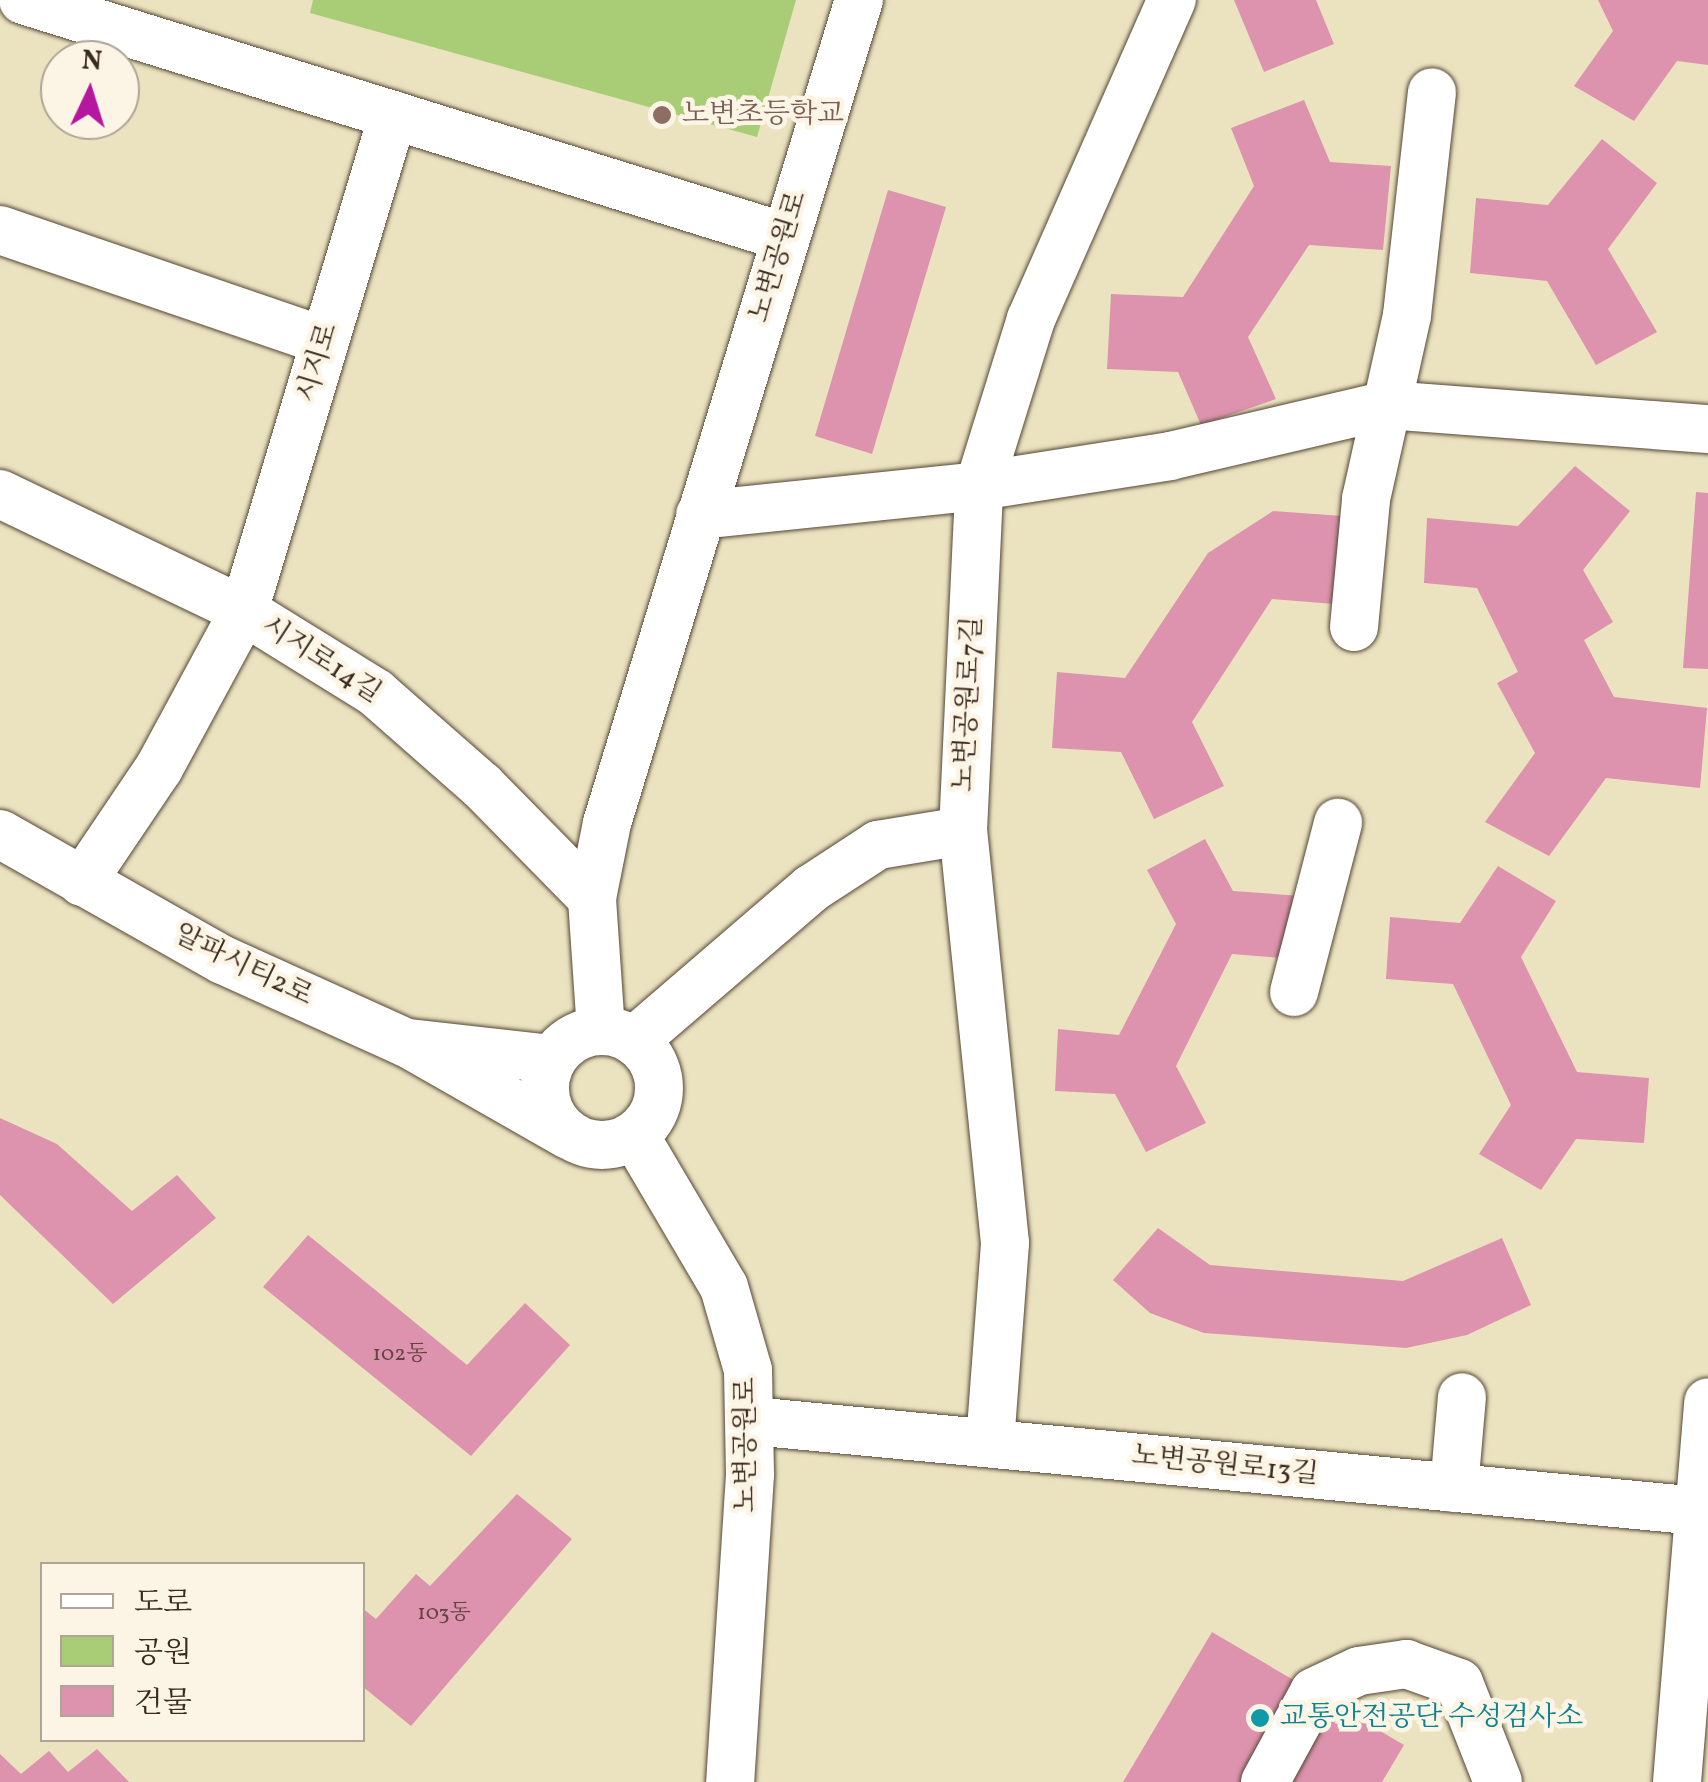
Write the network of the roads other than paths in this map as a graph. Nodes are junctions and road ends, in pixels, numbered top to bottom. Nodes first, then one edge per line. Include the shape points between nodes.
1 (23, 0) edge
2 (859, 0) edge
3 (1172, 0) edge
4 (1432, 92) dead end
5 (393, 115) junction
6 (0, 230) edge
7 (785, 237) junction
8 (325, 340) junction
9 (1387, 405) junction
10 (1708, 429) edge
11 (979, 486) junction
12 (0, 494) edge
13 (700, 514) junction
14 (244, 611) junction
15 (1354, 627) dead end
16 (1338, 822) dead end
17 (963, 831) junction
18 (0, 834) edge
19 (82, 882) junction
20 (592, 898) junction
21 (1294, 992) dead end
22 (617, 1036) junction
23 (407, 1043) junction
24 (552, 1059) junction
25 (635, 1136) junction
26 (578, 1141) junction
27 (1462, 1397) dead end
28 (1708, 1402) edge
29 (752, 1421) junction
30 (990, 1443) junction
31 (1454, 1488) junction
32 (1698, 1511) junction
33 (730, 1782) edge
34 (1265, 1782) edge
35 (1498, 1782) edge
36 (1677, 1782) edge

1 - 5 street
2 - 7 street, 노변공원로
3 - 11 street, 노변공원로7길 via 1031,319
4 - 9 street via 1407,315
5 - 7 street
5 - 8 street, 시지로
6 - 8 street
7 - 13 street, 노변공원로
8 - 14 street, 시지로
9 - 10 street
9 - 11 street via 1170,456
9 - 15 street via 1366,500
11 - 13 street
11 - 17 street, 노변공원로7길
12 - 14 street, 시지로14길
13 - 20 street, 노변공원로 via 607,823
14 - 19 street via 158,768
14 - 20 street, 시지로14길 via 376,693 482,786
16 - 21 street
17 - 22 street via 878,845
17 - 30 street, 노변공원로7길 via 1005,1243
18 - 19 street, 알파시티2로
19 - 23 street, 알파시티2로 via 222,960
20 - 22 street, 노변공원로
22 - 24 street via 564,1044
22 - 25 street via 647,1052 660,1086 657,1105
23 - 24 street
23 - 26 street
24 - 26 street via 544,1077 550,1115
25 - 26 street via 598,1146
25 - 29 street, 노변공원로 via 724,1286 748,1370
27 - 31 street
28 - 32 street
29 - 30 street, 노변공원로13길
29 - 33 street, 노변공원로
30 - 31 street, 노변공원로13길
31 - 32 street, 노변공원로13길
32 - 36 street
34 - 35 street via 1314,1692 1359,1671 1406,1664 1459,1682

